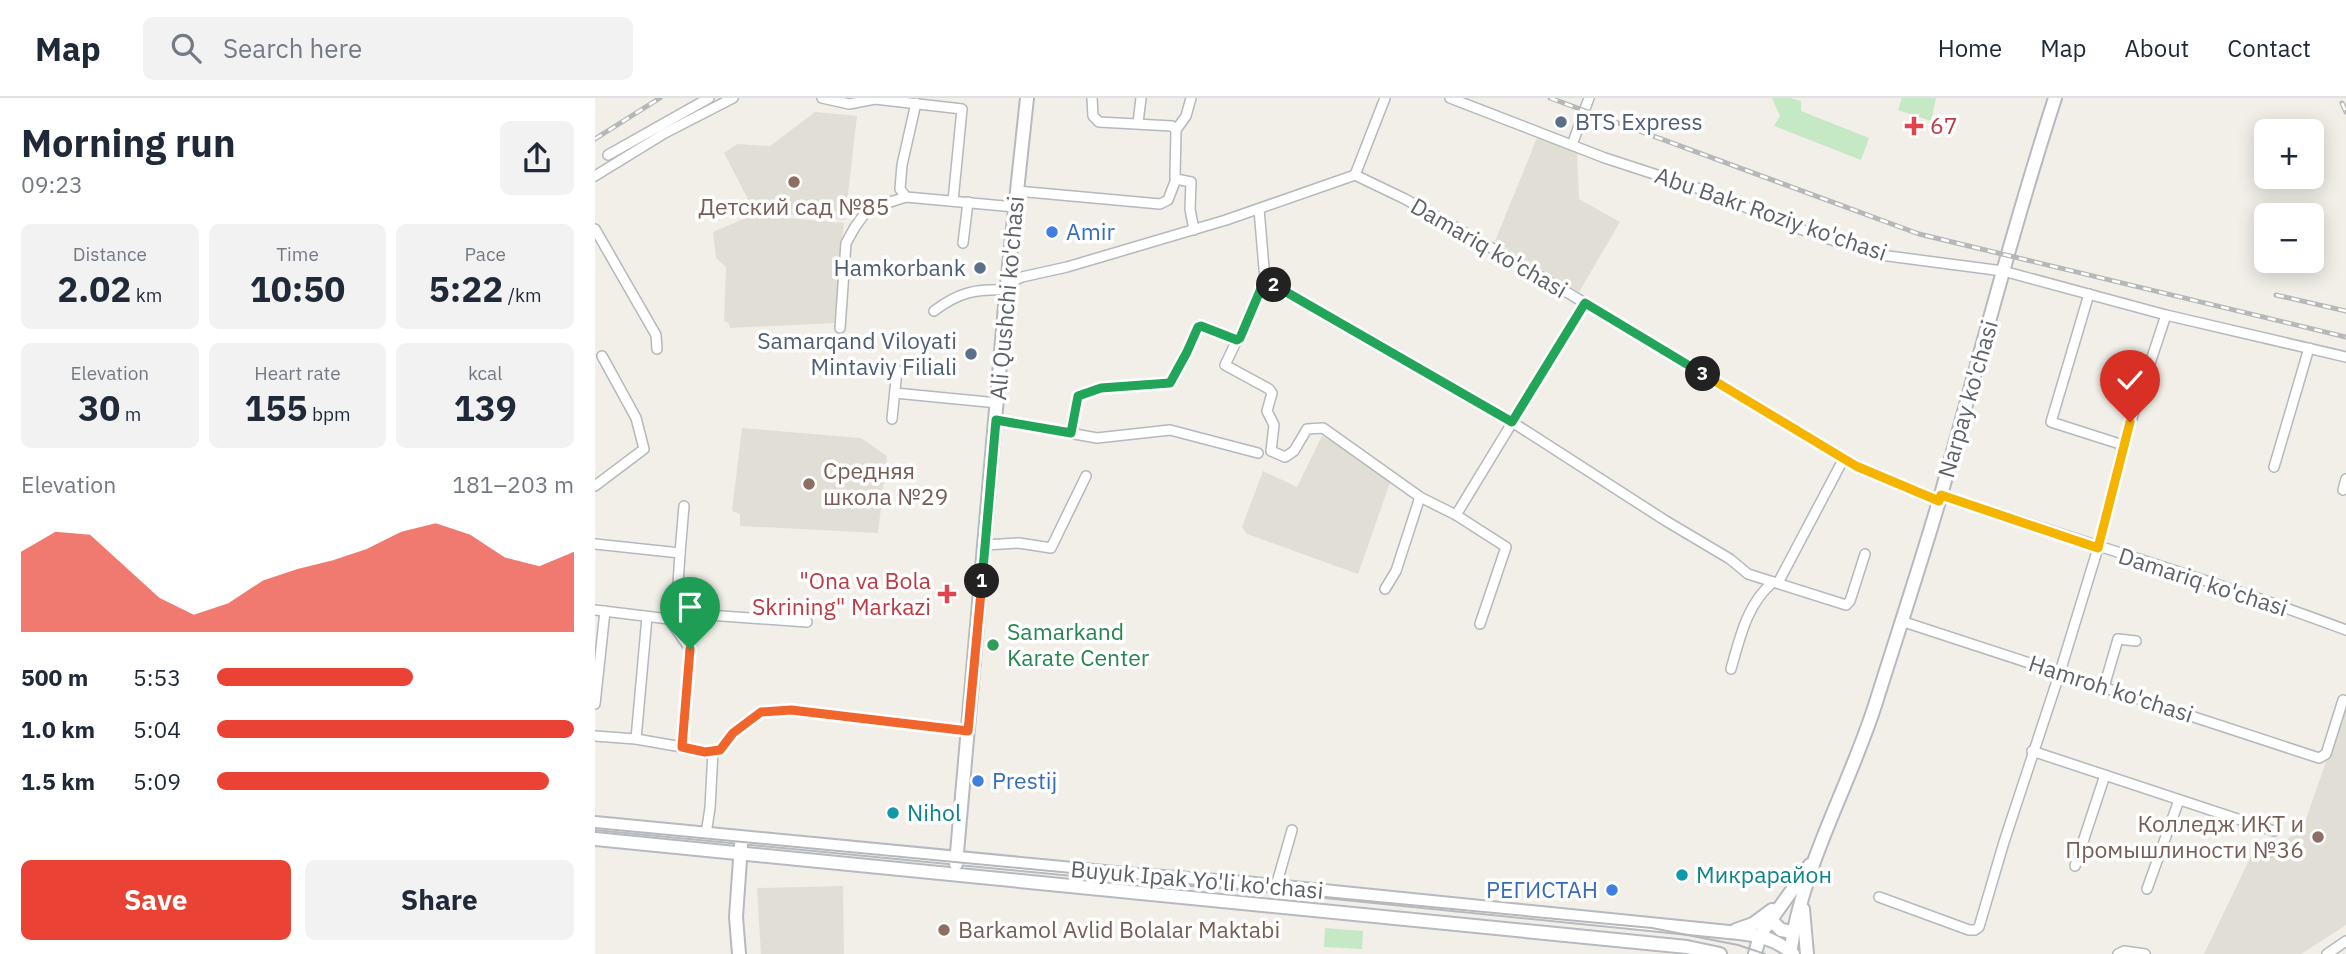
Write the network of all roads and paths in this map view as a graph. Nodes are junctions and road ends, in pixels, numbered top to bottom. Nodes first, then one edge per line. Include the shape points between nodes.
1 (709, 98) edge
2 (733, 98) edge
3 (822, 98) edge
4 (1027, 98) edge
5 (1092, 98) edge
6 (1141, 98) edge
7 (1191, 98) edge
8 (1385, 98) edge
9 (1450, 98) edge
10 (1589, 98) edge
11 (2055, 98) edge
12 (916, 103) junction
13 (1138, 123) junction
14 (1176, 130) junction
15 (1572, 145) junction
16 (608, 155) dead end
17 (1355, 175) junction
18 (595, 176) edge
19 (1176, 179) junction
20 (1017, 191) junction
21 (906, 197) junction
22 (953, 201) junction
23 (968, 202) junction
24 (1016, 206) junction
25 (1259, 209) junction
26 (595, 229) edge
27 (1194, 230) junction
28 (963, 243) dead end
29 (2003, 271) junction
30 (1265, 279) junction
31 (1007, 287) junction
32 (2089, 294) junction
33 (1585, 303) junction
34 (934, 311) dead end
35 (2166, 315) junction
36 (840, 328) dead end
37 (1237, 340) junction
38 (2309, 348) junction
39 (657, 349) dead end
40 (602, 356) dead end
41 (2346, 357) edge
42 (897, 370) dead end
43 (895, 393) junction
44 (998, 403) junction
45 (892, 419) dead end
46 (996, 420) junction
47 (1512, 422) junction
48 (1071, 433) junction
49 (2123, 445) junction
50 (1258, 453) dead end
51 (1844, 458) junction
52 (2274, 467) dead end
53 (1086, 476) dead end
54 (2346, 479) edge
55 (595, 486) edge
56 (2343, 490) dead end
57 (1420, 497) junction
58 (1940, 498) junction
59 (684, 506) dead end
60 (1455, 515) junction
61 (595, 544) edge
62 (985, 545) junction
63 (2098, 548) junction
64 (680, 553) junction
65 (1865, 554) dead end
66 (1775, 582) junction
67 (1385, 589) dead end
68 (600, 611) edge
69 (680, 613) junction
70 (647, 617) junction
71 (669, 619) junction
72 (1901, 621) junction
73 (807, 622) dead end
74 (1480, 624) dead end
75 (2346, 630) edge
76 (2136, 641) dead end
77 (1731, 669) dead end
78 (2060, 672) junction
79 (2104, 687) junction
80 (2346, 701) edge
81 (595, 704) edge
82 (968, 731) junction
83 (595, 736) edge
84 (636, 739) junction
85 (682, 747) junction
86 (712, 751) junction
87 (2032, 751) junction
88 (2105, 775) junction
89 (2179, 800) junction
90 (595, 823) edge
91 (1292, 830) dead end
92 (2274, 831) dead end
93 (706, 834) junction
94 (742, 838) junction
95 (595, 839) edge
96 (740, 852) junction
97 (1816, 856) junction
98 (957, 858) junction
99 (2075, 866) dead end
100 (954, 874) junction
101 (1276, 886) junction
102 (2147, 889) dead end
103 (1804, 893) junction
104 (1787, 895) junction
105 (1879, 897) dead end
106 (1770, 919) junction
107 (1730, 932) junction
108 (1793, 932) junction
109 (1760, 935) junction
110 (2346, 941) edge
111 (1712, 953) edge
112 (1791, 953) edge
113 (739, 954) edge
114 (1755, 954) edge
115 (1807, 954) edge
116 (2118, 954) edge
117 (2145, 954) edge
118 (2327, 954) edge

1 - 16 street
2 - 18 street
3 - 12 street via 849,104 875,99
4 - 20 main road, Ali Qushchi ko'chasi
5 - 13 street via 1093,116 1099,122
6 - 13 street
7 - 14 street
8 - 17 street
9 - 15 street, Abu Bakr Roziy ko'chasi
10 - 15 street
11 - 29 main road, Narpay ko'chasi
12 - 21 street via 902,165 900,189
12 - 22 street via 962,109
13 - 14 street
14 - 19 street
15 - 29 street, Abu Bakr Roziy ko'chasi via 1873,254
17 - 25 street
17 - 33 street, Damariq ko'chasi
19 - 20 street via 1168,200 1160,204
19 - 27 street via 1191,182
20 - 24 main road, Ali Qushchi ko'chasi
21 - 22 street
21 - 36 street via 869,209 846,243
22 - 23 street
23 - 24 street
23 - 28 street
24 - 31 main road, Ali Qushchi ko'chasi
25 - 27 street
25 - 30 street
26 - 39 street via 656,335
27 - 31 street via 1022,278
29 - 32 street, Abu Bakr Roziy ko'chasi
29 - 58 main road, Narpay ko'chasi
30 - 37 street
30 - 47 street
31 - 34 street via 977,289
31 - 44 main road, Ali Qushchi ko'chasi
32 - 35 street, Abu Bakr Roziy ko'chasi
32 - 49 street via 2051,422
33 - 47 street
33 - 51 street, Damariq ko'chasi
35 - 38 street, Abu Bakr Roziy ko'chasi
35 - 49 street
37 - 48 street via 1198,327 1170,383 1101,388 1078,396
37 - 57 street via 1225,365 1272,393 1267,411 1274,425 1271,451 1285,457 1307,429 1323,429
38 - 41 street, Abu Bakr Roziy ko'chasi
38 - 52 street
40 - 55 street via 636,418 644,449
42 - 43 street
43 - 44 street
43 - 45 street
44 - 46 main road, Ali Qushchi ko'chasi
46 - 48 street
46 - 62 main road, Ali Qushchi ko'chasi
47 - 60 street
47 - 66 street via 1748,574
48 - 50 street via 1097,438 1170,430
49 - 63 street
51 - 58 street, Damariq ko'chasi
51 - 66 street
53 - 62 street via 1051,548 1019,543
54 - 56 street
57 - 60 street
57 - 67 street via 1396,571
58 - 63 street, Damariq ko'chasi
58 - 72 main road, Narpay ko'chasi
59 - 64 street
60 - 74 street via 1506,547
61 - 64 street
62 - 82 main road, Ali Qushchi ko'chasi
63 - 75 street, Damariq ko'chasi
63 - 78 street
64 - 69 street
65 - 66 street via 1846,605
66 - 77 street via 1755,601
68 - 70 street
68 - 81 street
69 - 71 street
69 - 73 street
70 - 71 street
70 - 84 street
71 - 85 street via 690,649
72 - 78 street, Hamroh ko'chasi
72 - 97 main road, Narpay ko'chasi via 1868,730
76 - 79 street via 2118,639
78 - 79 street, Hamroh ko'chasi
78 - 87 street
79 - 80 street, Hamroh ko'chasi via 2319,758 2326,754
82 - 86 street via 791,710 761,712 733,733 720,750
82 - 98 main road, Ali Qushchi ko'chasi
83 - 84 street
84 - 85 street
85 - 86 street
86 - 93 street
87 - 88 street
87 - 105 street via 1979,927 1969,930
88 - 89 street
88 - 99 street
89 - 92 street
89 - 102 street
90 - 93 main road, Buyuk Ipak Yo'li ko'chasi
91 - 101 street
93 - 94 main road, Buyuk Ipak Yo'li ko'chasi
94 - 96 main road
94 - 98 main road, Buyuk Ipak Yo'li ko'chasi
95 - 96 main road, Buyuk Ipak Yo'li ko'chasi
96 - 100 main road, Buyuk Ipak Yo'li ko'chasi
96 - 113 main road
97 - 103 main road, Narpay ko'chasi
97 - 104 main road, Narpay ko'chasi
98 - 100 main road, Ali Qushchi ko'chasi
98 - 101 main road, Buyuk Ipak Yo'li ko'chasi
100 - 111 main road, Buyuk Ipak Yo'li ko'chasi
101 - 107 main road, Buyuk Ipak Yo'li ko'chasi
103 - 108 main road, Narpay ko'chasi
103 - 115 main road
104 - 106 main road, Narpay ko'chasi
104 - 107 main road via 1753,924
106 - 108 main road via 1781,930
106 - 109 main road, Narpay ko'chasi
107 - 109 main road, Buyuk Ipak Yo'li ko'chasi
108 - 112 main road, Narpay ko'chasi
109 - 112 main road, Buyuk Ipak Yo'li ko'chasi
109 - 114 main road, Narpay ko'chasi
110 - 118 street
116 - 117 street

